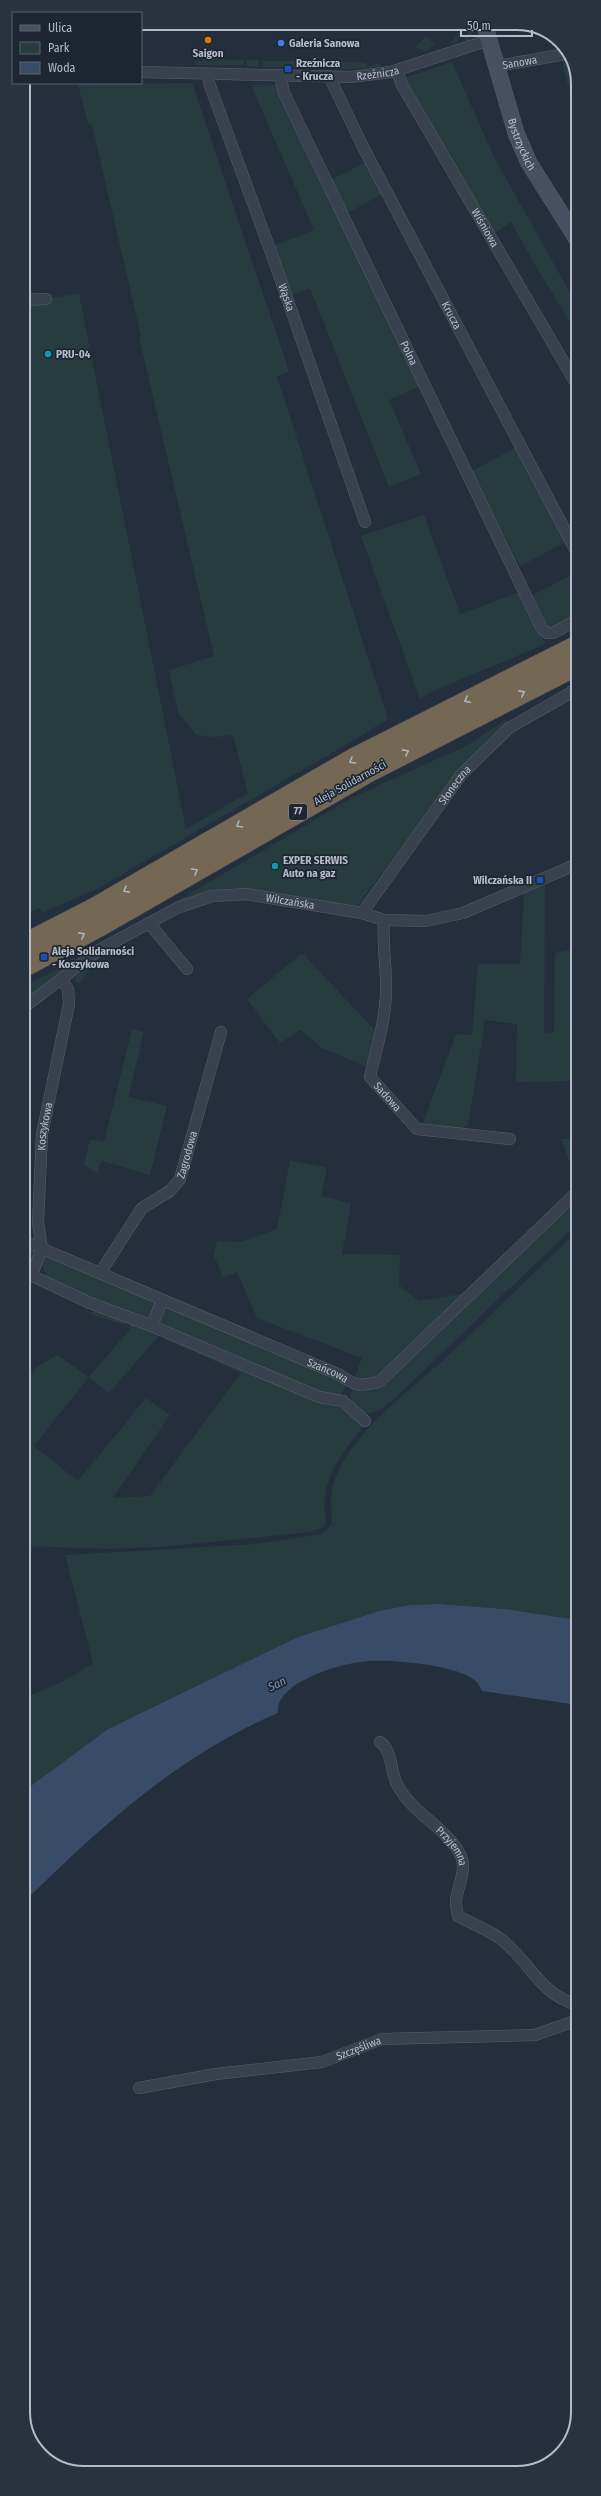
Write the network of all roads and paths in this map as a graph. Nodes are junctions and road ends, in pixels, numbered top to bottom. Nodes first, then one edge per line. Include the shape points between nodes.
1 (483, 30) edge
2 (486, 30) edge
3 (489, 40) junction
4 (562, 55) edge
5 (497, 66) junction
6 (397, 70) junction
7 (142, 72) edge
8 (209, 74) junction
9 (280, 76) junction
10 (330, 76) junction
11 (571, 230) edge
12 (46, 299) dead end
13 (30, 300) edge
14 (571, 375) edge
15 (365, 522) dead end
16 (571, 542) edge
17 (571, 623) edge
18 (571, 649) edge
19 (571, 669) edge
20 (571, 695) edge
21 (571, 867) edge
22 (362, 913) junction
23 (384, 920) junction
24 (149, 924) junction
25 (30, 941) edge
26 (30, 963) edge
27 (187, 969) dead end
28 (62, 980) junction
29 (30, 1003) edge
30 (221, 1032) dead end
31 (510, 1139) dead end
32 (571, 1198) edge
33 (30, 1243) edge
34 (42, 1248) junction
35 (30, 1270) edge
36 (100, 1273) junction
37 (30, 1275) edge
38 (162, 1300) junction
39 (152, 1326) junction
40 (352, 1384) junction
41 (343, 1401) junction
42 (365, 1421) dead end
43 (380, 1742) dead end
44 (571, 2003) edge
45 (571, 2022) edge
46 (139, 2088) dead end

1 - 3 street, Bystrzyckich
2 - 3 street, Bystrzyckich
3 - 5 street, Bystrzyckich
3 - 6 street, Rzeźnicza
4 - 5 street, Sanowa
5 - 11 street, Bystrzyckich via 516,133 529,163
6 - 10 street, Rzeźnicza via 359,76
6 - 14 street, Wiśniowa via 402,86
7 - 8 street, Rzeźnicza
8 - 9 street, Rzeźnicza
8 - 15 street, Wąska via 209,83
9 - 10 street, Rzeźnicza
9 - 17 street, Polna via 284,93 335,203 542,629 547,633 553,632
10 - 16 street, Krucza via 363,147
12 - 13 street
18 -> 25 highway, Aleja Solidarności / 77 via 355,758 95,908
26 -> 19 highway, Aleja Solidarności / 77 via 368,772
20 - 22 street, Słoneczna via 509,728 461,775
21 - 23 street, WiIczańska via 444,919 405,922
22 - 23 street, WiIczańska
22 - 24 street, WiIczańska via 229,893 188,904
23 - 31 street, Sadowa via 382,938 386,994 370,1077 417,1129
24 - 27 street
24 - 28 street, WiIczańska via 99,950
28 - 29 street, WiIczańska
28 - 34 street, Koszykowa via 68,989 69,1004 42,1134 38,1223
30 - 36 street, Zagrodowa via 180,1179 170,1191 142,1208
32 - 40 street, Szańcowa via 379,1382
33 - 34 street, Szańcowa
34 - 35 street, Koszykowa
34 - 36 street, Szańcowa
36 - 38 street, Szańcowa
37 - 39 street, Szańcowa via 90,1303
38 - 39 street
38 - 40 street, Szańcowa via 340,1374
39 - 41 street, Szańcowa via 319,1397
40 - 41 street
41 - 42 street
43 - 44 street, Przyjemna via 386,1747 397,1786 417,1810 444,1835 461,1857 463,1871 456,1902 458,1916 501,1939 548,1991
45 - 46 street, Szczęśliwa via 535,2035 382,2039 322,2062 216,2074

